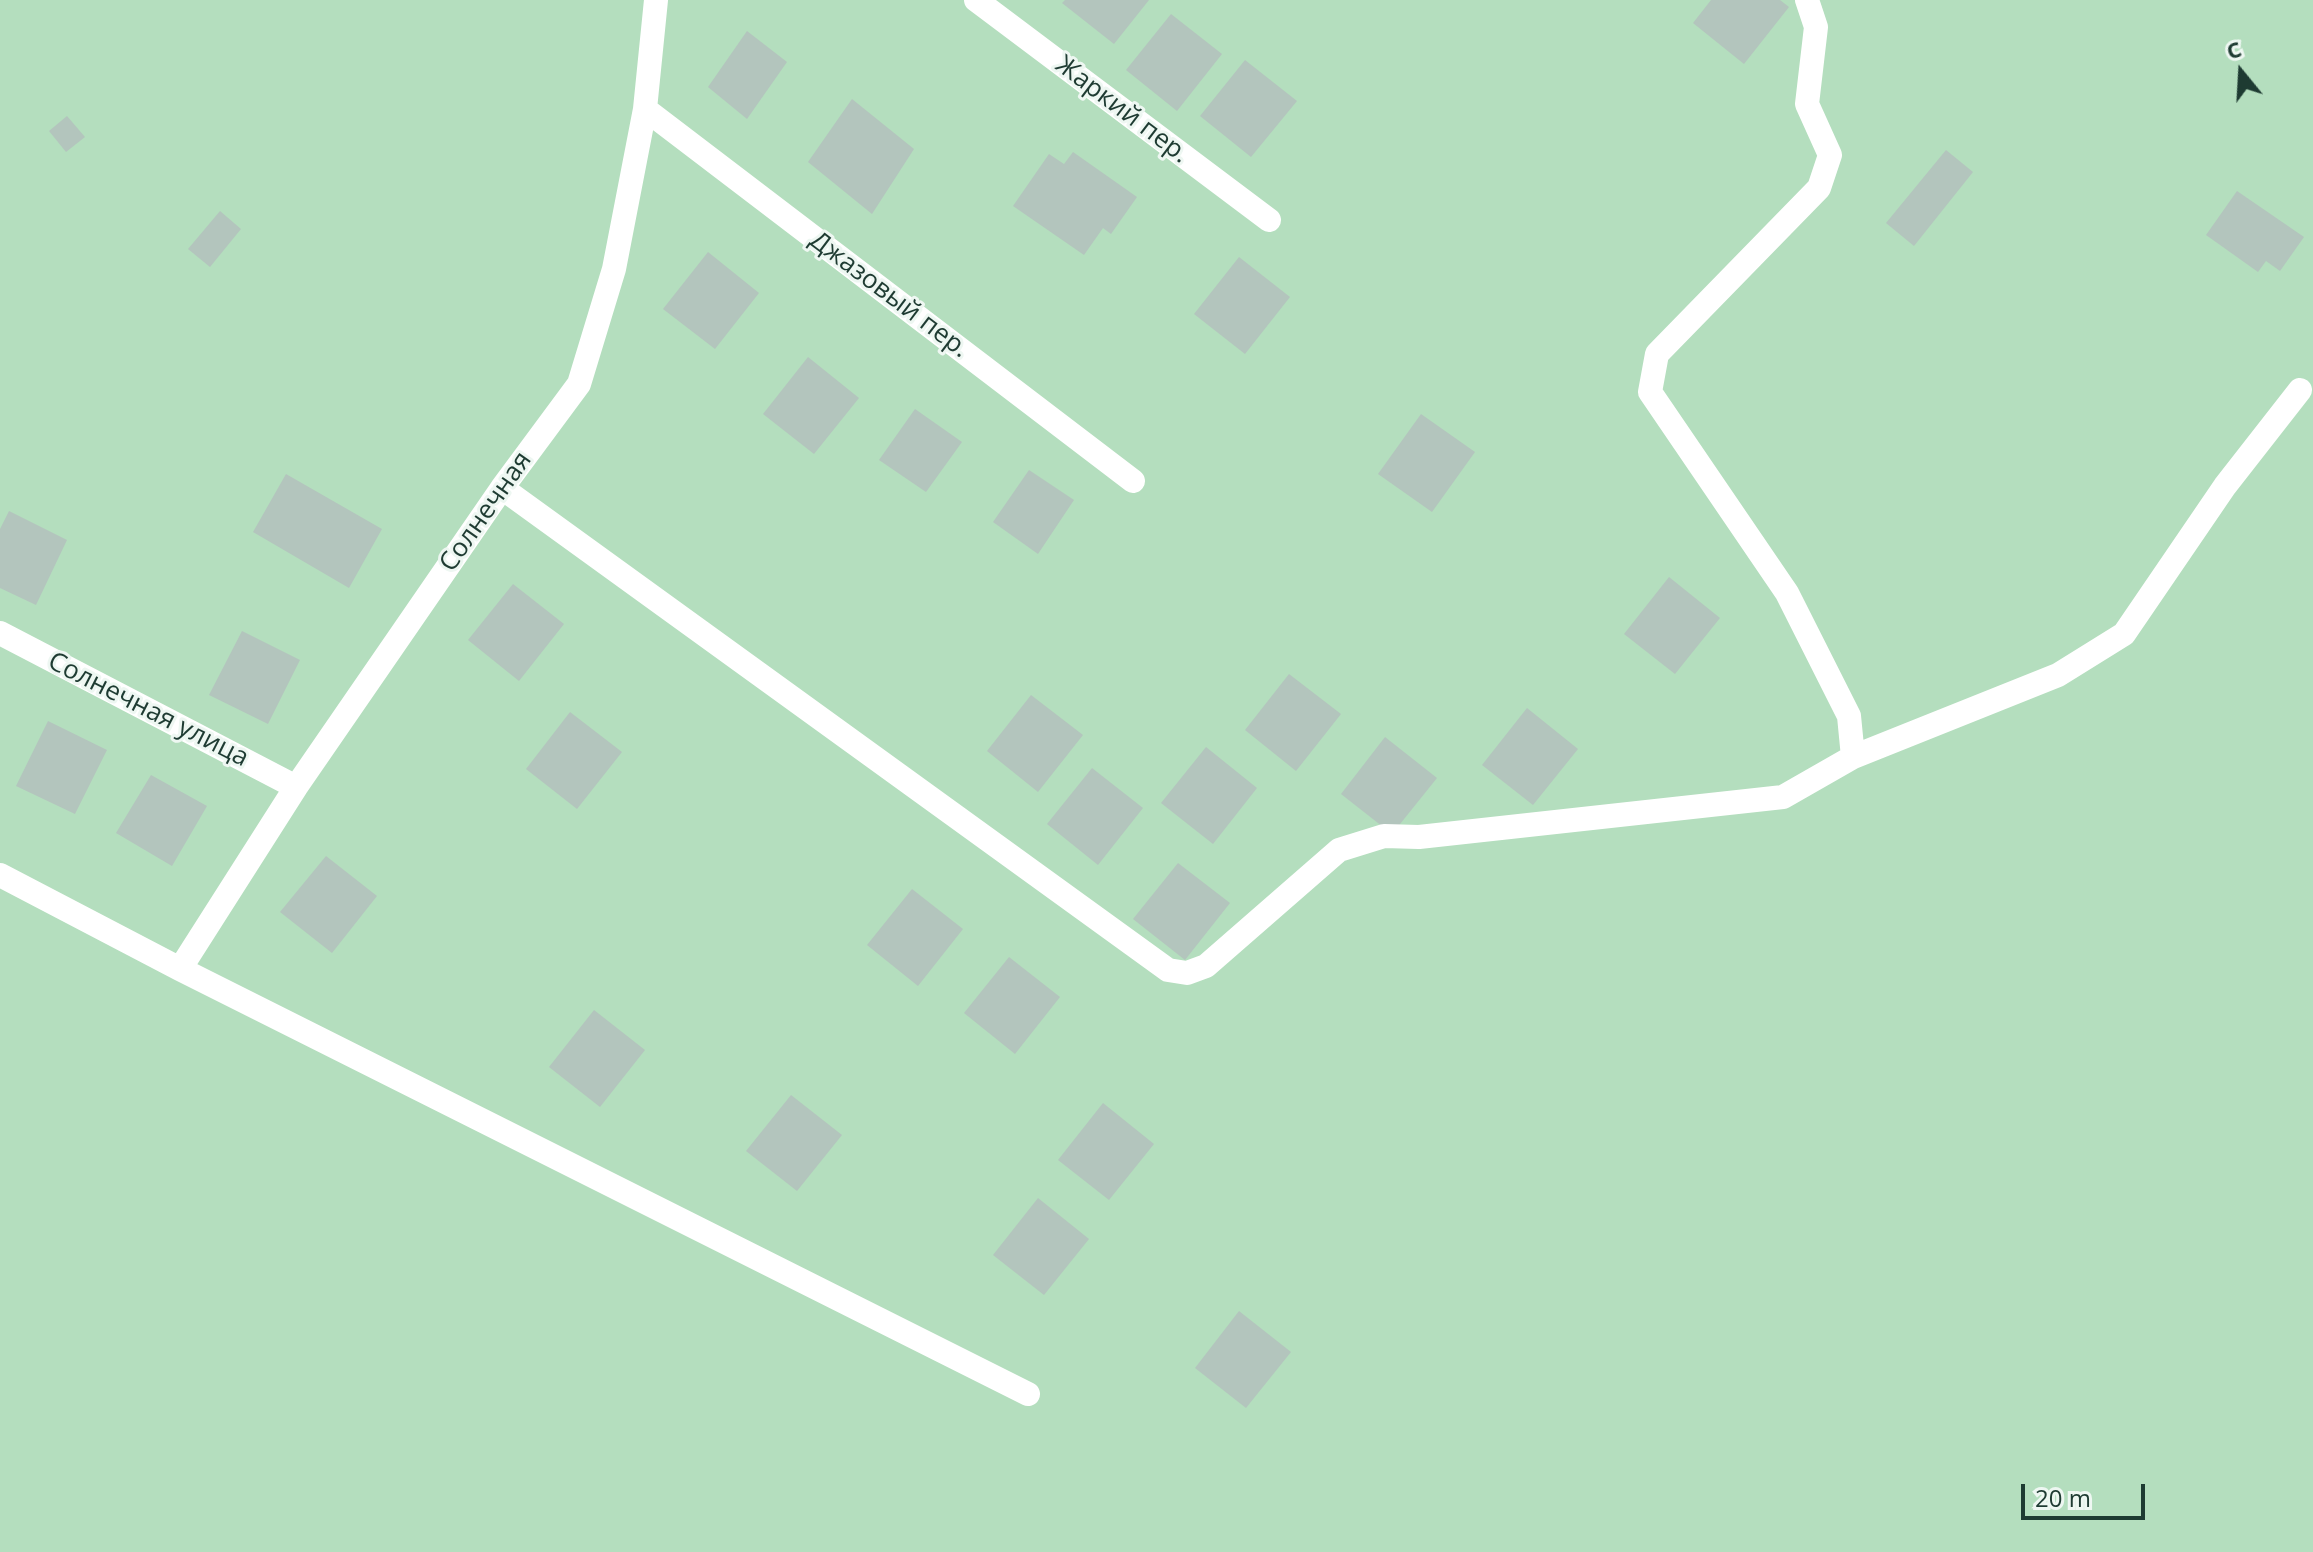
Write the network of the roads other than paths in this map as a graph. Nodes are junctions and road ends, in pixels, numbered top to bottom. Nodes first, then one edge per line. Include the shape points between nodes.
1 (656, 0) edge
2 (976, 0) edge
3 (1807, 0) edge
4 (645, 109) junction
5 (1269, 220) dead end
6 (2300, 390) dead end
7 (1133, 481) dead end
8 (502, 488) junction
9 (0, 633) edge
10 (1853, 757) junction
11 (296, 787) junction
12 (0, 875) edge
13 (180, 969) junction
14 (1028, 1394) dead end

1 - 4 street, Солнечная
2 - 5 street, Жаркий пер.
3 - 10 street via 1816,27 1807,104 1830,155 1819,188 1657,354 1650,392 1787,593 1849,716
4 - 7 street, Джазовый пер.
4 - 8 street, Солнечная via 614,269 579,384
6 - 10 street via 2225,486 2124,634 2058,675
8 - 10 street via 1168,970 1187,973 1206,966 1339,850 1384,836 1419,837 1783,797
8 - 11 street, Солнечная
9 - 11 street, Солнечная улица
11 - 13 street, Солнечная
12 - 13 street
13 - 14 street

